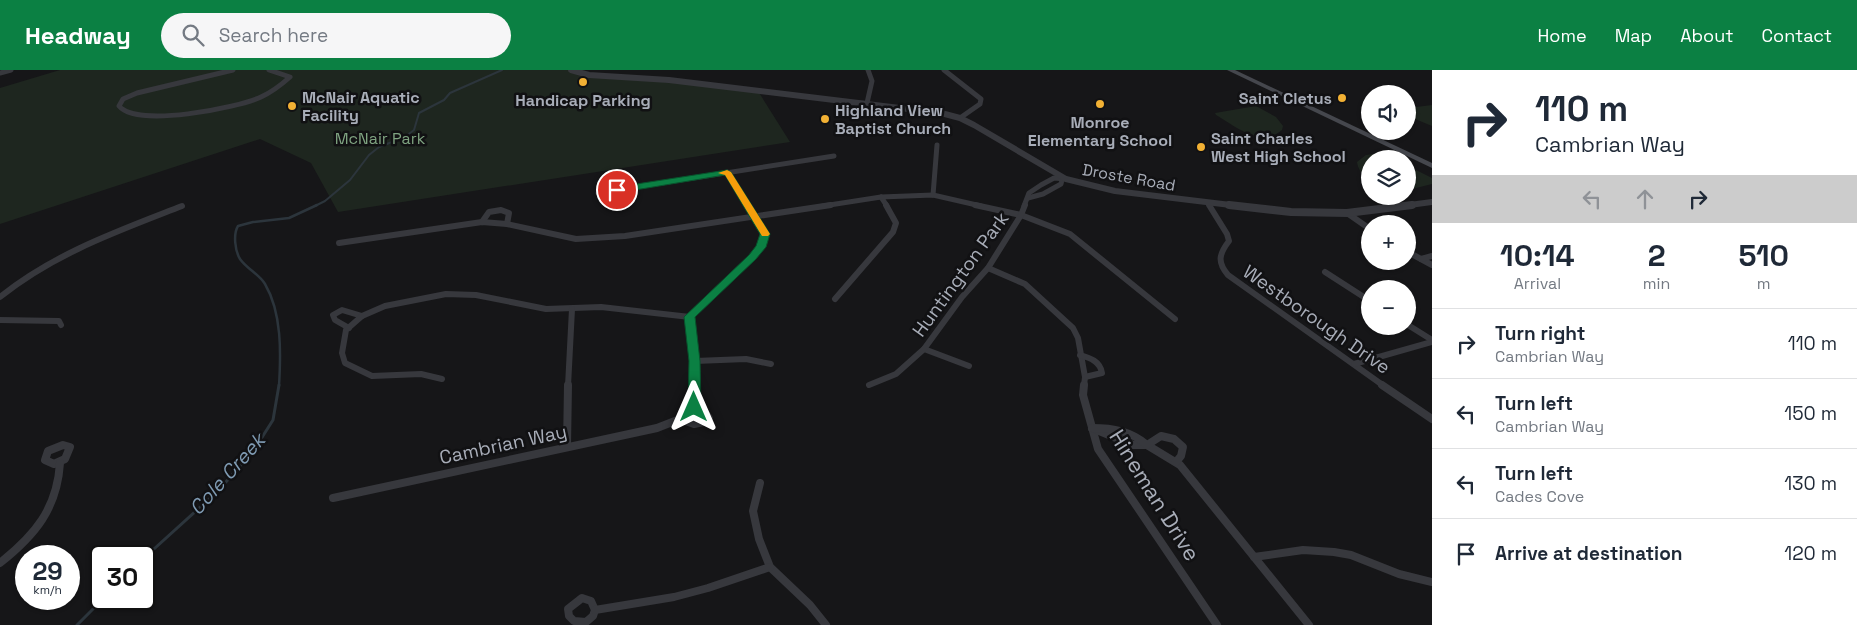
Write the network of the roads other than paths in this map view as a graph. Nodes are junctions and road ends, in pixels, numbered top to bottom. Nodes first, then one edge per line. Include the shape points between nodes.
1 (11, 70) edge
2 (234, 70) edge
3 (269, 70) edge
4 (571, 70) edge
5 (868, 70) edge
6 (944, 70) edge
7 (1230, 70) edge
8 (0, 73) edge
9 (867, 103) junction
10 (960, 118) junction
11 (937, 145) dead end
12 (834, 156) dead end
13 (1432, 166) edge
14 (727, 172) junction
15 (1064, 179) junction
16 (598, 193) dead end
17 (933, 195) junction
18 (881, 196) junction
19 (1028, 198) junction
20 (1432, 202) edge
21 (1209, 204) junction
22 (182, 206) dead end
23 (1347, 213) junction
24 (755, 215) junction
25 (1021, 216) junction
26 (482, 222) junction
27 (1361, 223) edge
28 (507, 224) junction
29 (340, 243) dead end
30 (1416, 256) edge
31 (1432, 256) edge
32 (1421, 259) junction
33 (1432, 265) edge
34 (988, 268) junction
35 (1326, 272) dead end
36 (1361, 295) edge
37 (0, 297) edge
38 (835, 299) dead end
39 (572, 309) junction
40 (362, 316) junction
41 (690, 317) junction
42 (0, 320) edge
43 (1176, 320) dead end
44 (61, 325) dead end
45 (349, 328) junction
46 (1416, 330) edge
47 (1432, 341) edge
48 (924, 349) junction
49 (1080, 355) junction
50 (695, 361) junction
51 (771, 364) dead end
52 (1354, 364) junction
53 (969, 366) dead end
54 (1085, 377) junction
55 (442, 379) dead end
56 (869, 385) dead end
57 (694, 407) junction
58 (680, 419) junction
59 (1432, 419) edge
60 (1092, 428) junction
61 (1147, 445) junction
62 (567, 446) junction
63 (1176, 462) junction
64 (60, 463) dead end
65 (760, 483) dead end
66 (333, 498) dead end
67 (1254, 557) junction
68 (0, 562) edge
69 (770, 567) junction
70 (1432, 582) edge
71 (595, 610) dead end
72 (826, 625) edge
73 (1217, 625) edge
74 (1309, 625) edge

1 - 8 street
2 - 3 street via 137,93 123,99 119,106 125,112 164,115 192,114 234,106 274,90 290,78
4 - 9 street, Droste Road via 590,75 669,80
5 - 9 street via 872,74 873,85
6 - 10 street via 981,99 980,104
7 - 13 main road
9 - 10 street, Droste Road
10 - 15 street, Droste Road
11 - 17 street
12 - 14 street
14 - 16 street
14 - 24 street
15 - 19 street via 1043,194
15 - 19 street, Huntington Park via 1054,178 1029,193
15 - 21 street, Droste Road via 1115,191
17 - 18 street
17 - 25 street
18 - 24 street
18 - 38 street via 896,223 893,232
19 - 25 street, Huntington Park
20 - 23 street, Droste Road
21 - 23 street, Droste Road via 1291,212
21 - 52 street, Westborough Drive via 1229,242 1218,262 1223,270 1233,281
22 - 37 street via 62,254 35,269
23 - 27 street
24 - 28 street via 625,236 576,239
24 - 41 street via 765,234 761,247
25 - 34 street, Huntington Park
25 - 43 street via 1070,234
26 - 28 street
26 - 28 street via 487,213 500,210 509,213
26 - 29 street
30 - 32 street
31 - 32 street
32 - 33 street
34 - 48 street, Huntington Park
34 - 49 street, Hineman Drive via 1024,284 1048,304 1072,328 1078,338
35 - 36 street
39 - 40 street via 546,309 476,295 446,294 385,306
39 - 41 street via 626,308
39 - 62 street
40 - 45 street
40 - 45 street via 342,310 333,315 334,320
41 - 50 street
42 - 44 street via 59,321
45 - 55 street via 342,353 345,363 362,373 372,376 421,374
46 - 47 street
47 - 52 street
48 - 53 street
48 - 56 street, Huntington Park via 896,374
49 - 54 street, Hineman Drive
49 - 54 street via 1099,363 1102,369 1102,373
50 - 51 street via 746,358
50 - 57 street
52 - 59 street, Westborough Drive
54 - 60 street, Hineman Drive via 1083,396
57 - 58 street, Cambrian Way
57 - 58 street via 704,411 708,421 699,425
58 - 62 street, Cambrian Way via 657,428
60 - 61 street via 1133,445
60 - 73 street, Hineman Drive via 1098,449
61 - 63 street
61 - 63 street via 1161,436 1174,439 1182,447
62 - 66 street, Cambrian Way
63 - 67 street
64 - 68 street via 57,492 46,517 26,541
65 - 69 street via 752,511
67 - 70 street via 1303,550 1334,552
67 - 74 street
69 - 71 street via 708,588
69 - 72 street

